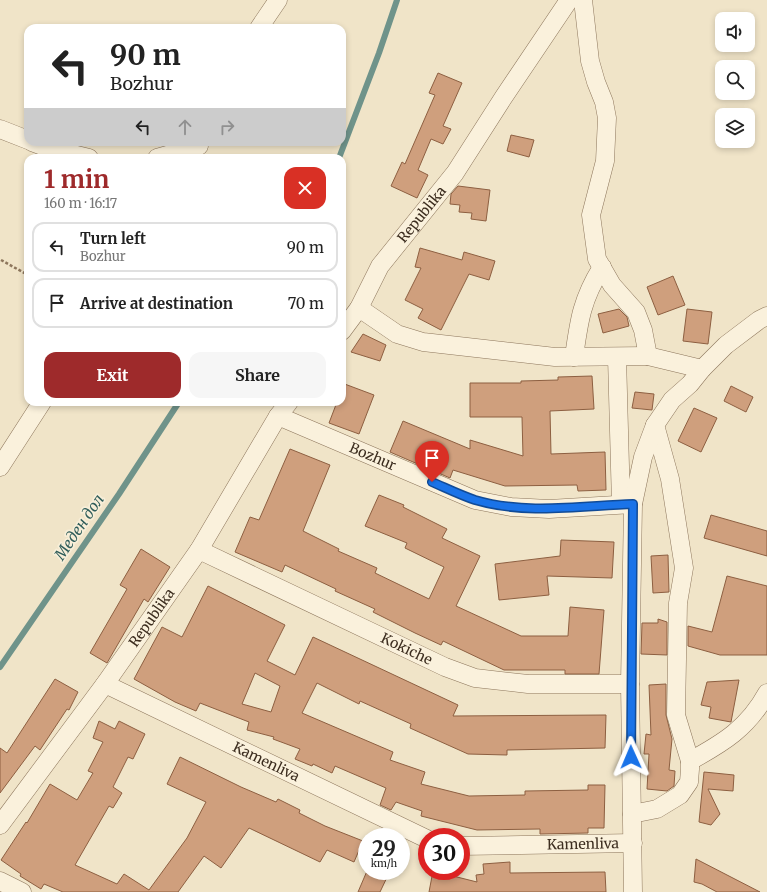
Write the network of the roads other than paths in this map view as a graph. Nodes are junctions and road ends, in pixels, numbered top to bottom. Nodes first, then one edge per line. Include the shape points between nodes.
1 (278, 0) edge
2 (569, 0) edge
3 (583, 0) edge
4 (262, 24) edge
5 (0, 129) edge
6 (24, 138) edge
7 (43, 146) edge
8 (197, 149) edge
9 (73, 154) edge
10 (178, 154) edge
11 (602, 267) junction
12 (359, 308) junction
13 (767, 316) edge
14 (346, 326) edge
15 (617, 356) junction
16 (648, 356) junction
17 (574, 357) junction
18 (702, 369) junction
19 (39, 406) edge
20 (286, 406) edge
21 (278, 416) junction
22 (655, 425) junction
23 (0, 467) edge
24 (627, 504) junction
25 (199, 550) junction
26 (105, 684) junction
27 (630, 684) junction
28 (767, 693) edge
29 (690, 761) junction
30 (632, 814) junction
31 (0, 825) edge
32 (418, 836) edge
33 (633, 843) junction
34 (470, 846) edge
35 (0, 882) edge
36 (22, 892) edge
37 (633, 892) edge

1 - 4 street
2 - 12 street, Republika via 455,173 380,266
3 - 11 street via 590,61 607,118 605,161 591,215 598,259
5 - 6 street
7 - 9 street
8 - 10 street
11 - 16 street via 612,285 636,312 643,330
11 - 17 street via 590,287 580,314
12 - 14 street, Republika
12 - 17 street via 397,334 423,342
13 - 18 street via 726,345
15 - 16 street
15 - 17 street
15 - 24 street
16 - 18 street
18 - 22 street via 672,400
19 - 23 street
20 - 21 street, Republika
21 - 24 street, Bozhur via 475,500 511,507 549,509
21 - 25 street, Republika
22 - 24 street
22 - 29 street via 670,479 684,568 678,603 676,715
24 - 27 street
25 - 26 street, Republika
25 - 27 street, Kokiche via 445,667 475,678 528,684
26 - 31 street, Republika
26 - 32 street, Kamenliva
27 - 30 street
28 - 29 street via 742,728 723,743
29 - 30 street via 689,782 680,795 657,809
30 - 33 street
33 - 34 street, Kamenliva
33 - 37 street
35 - 36 street

